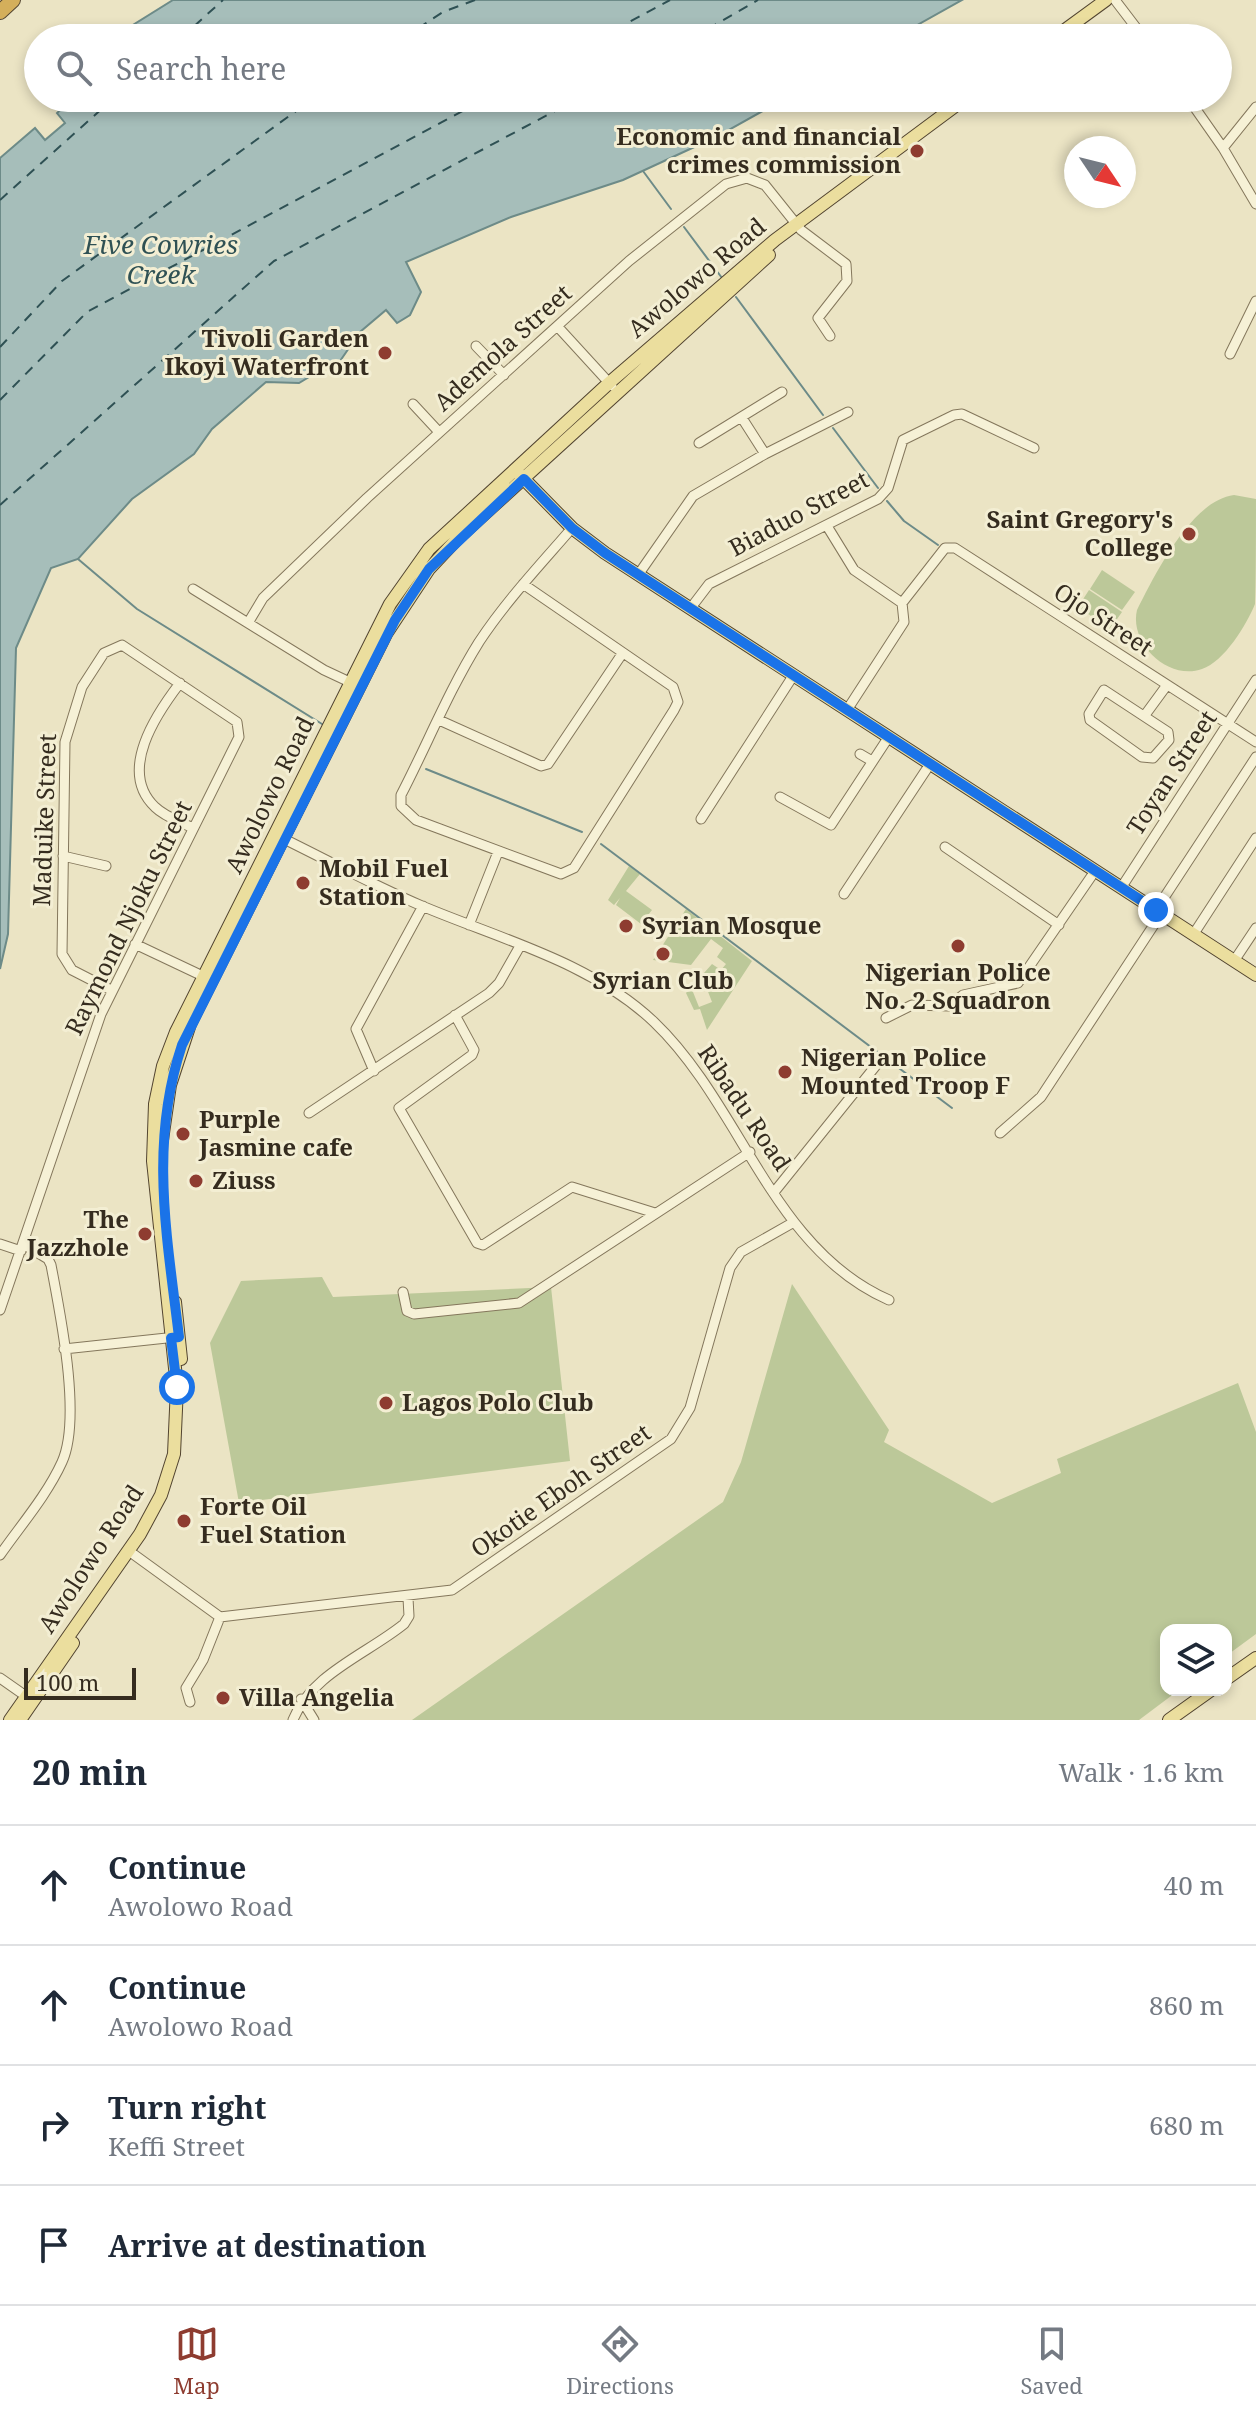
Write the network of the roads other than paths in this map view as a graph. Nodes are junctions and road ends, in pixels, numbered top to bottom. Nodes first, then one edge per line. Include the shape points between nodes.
1 (13, 0) edge
2 (1093, 0) edge
3 (1106, 0) edge
4 (1115, 0) edge
5 (0, 12) edge
6 (1061, 24) edge
7 (1073, 24) edge
8 (1133, 24) edge
9 (1256, 107) edge
10 (948, 112) edge
11 (962, 112) edge
12 (1198, 112) edge
13 (1223, 148) junction
14 (1256, 204) edge
15 (799, 228) junction
16 (1256, 301) edge
17 (558, 327) junction
18 (830, 336) dead end
19 (476, 346) dead end
20 (1230, 354) dead end
21 (504, 375) junction
22 (613, 387) junction
23 (782, 392) dead end
24 (413, 404) dead end
25 (848, 412) dead end
26 (742, 418) junction
27 (439, 432) junction
28 (699, 443) dead end
29 (1034, 448) dead end
30 (765, 454) junction
31 (519, 475) junction
32 (827, 526) junction
33 (572, 528) junction
34 (638, 575) junction
35 (523, 584) junction
36 (193, 589) dead end
37 (902, 603) junction
38 (690, 609) junction
39 (248, 623) junction
40 (622, 654) junction
41 (793, 676) junction
42 (1256, 680) edge
43 (180, 683) junction
44 (355, 684) junction
45 (1167, 685) junction
46 (847, 710) junction
47 (1145, 715) junction
48 (439, 720) junction
49 (1228, 724) junction
50 (888, 738) junction
51 (1256, 742) edge
52 (860, 754) dead end
53 (1256, 757) edge
54 (872, 761) junction
55 (930, 764) junction
56 (780, 797) dead end
57 (701, 819) dead end
58 (193, 828) junction
59 (280, 837) junction
60 (1256, 838) edge
61 (945, 847) dead end
62 (498, 852) junction
63 (63, 856) junction
64 (106, 866) dead end
65 (1095, 871) junction
66 (1121, 888) junction
67 (844, 894) dead end
68 (423, 906) junction
69 (1159, 912) junction
70 (469, 925) junction
71 (1059, 925) junction
72 (1256, 928) edge
73 (1193, 935) junction
74 (135, 944) junction
75 (520, 946) junction
76 (1234, 961) junction
77 (1256, 975) edge
78 (208, 979) junction
79 (111, 990) junction
80 (455, 1015) junction
81 (886, 1018) dead end
82 (878, 1063) dead end
83 (374, 1071) junction
84 (309, 1113) dead end
85 (1000, 1133) dead end
86 (750, 1152) junction
87 (775, 1191) junction
88 (655, 1213) junction
89 (794, 1222) junction
90 (0, 1244) edge
91 (22, 1247) junction
92 (403, 1292) dead end
93 (889, 1300) dead end
94 (0, 1310) edge
95 (175, 1338) junction
96 (64, 1349) junction
97 (131, 1553) junction
98 (0, 1555) edge
99 (408, 1598) junction
100 (220, 1617) junction
101 (1256, 1658) edge
102 (1232, 1675) edge
103 (0, 1678) edge
104 (1203, 1696) edge
105 (29, 1698) junction
106 (301, 1699) junction
107 (190, 1702) dead end
108 (10, 1720) edge
109 (20, 1720) edge
110 (293, 1720) edge
111 (314, 1720) edge
112 (1169, 1720) edge

1 - 5 highway
2 - 6 main road
3 - 7 main road
4 - 8 street
9 - 13 street
10 - 15 main road, Awolowo Road
11 - 15 main road, Awolowo Road
12 - 13 street
13 - 14 street
15 - 17 street, Ademola Street via 765,185 747,178 726,184 671,225
15 - 18 street, Ademola Street via 848,270 847,281 818,318
15 - 22 main road, Awolowo Road
16 - 20 street
17 - 21 street, Ademola Street
17 - 22 street
19 - 21 street
21 - 27 street, Ademola Street
22 - 31 main road, Awolowo Road
23 - 26 street
24 - 27 street
25 - 30 street
26 - 28 street
26 - 30 street
27 - 39 street, Ademola Street via 263,598
29 - 32 street, Biaduo Street via 954,415 903,440 885,493
30 - 34 street via 693,496
31 - 33 main road
31 - 44 main road, Awolowo Road via 429,569
32 - 37 street via 854,570
32 - 38 street, Biaduo Street via 709,584
33 - 34 main road
33 - 35 street
34 - 38 main road
35 - 40 street
35 - 48 street via 477,646
36 - 39 street
37 - 45 street, Ojo Street via 948,546
37 - 46 street via 904,622
38 - 41 main road
39 - 44 street
40 - 48 street via 548,764 541,766
40 - 62 street via 673,687 678,702 666,723 568,872
41 - 46 main road
41 - 57 street
42 - 49 street, Toyan Street
43 - 58 street via 144,738 143,788 159,810
43 - 58 street, Raymond Njoku Street via 240,728
43 - 63 street, Maduike Street via 122,645 104,653 82,687 69,722
44 - 59 main road, Awolowo Road
45 - 47 street
45 - 49 street, Ojo Street
46 - 50 main road
47 - 47 street via 1168,732 1169,740 1153,758 1142,757 1090,720 1089,714 1104,690
48 - 62 street via 401,795 401,806 416,820
49 - 51 street, Ojo Street
49 - 66 street, Toyan Street
50 - 54 street
50 - 55 main road
52 - 54 street
53 - 69 street
54 - 56 street via 831,825
55 - 65 main road
55 - 67 street
58 - 74 street, Raymond Njoku Street
59 - 68 street, Ribadu Road
59 - 78 main road, Awolowo Road
60 - 73 street
61 - 71 street
62 - 70 street
63 - 64 street
63 - 79 street, Maduike Street via 62,954 72,970
65 - 66 main road
65 - 71 street
66 - 69 main road
68 - 70 street, Ribadu Road
68 - 83 street via 356,1029
69 - 73 main road
69 - 85 street via 1041,1097
70 - 75 street, Ribadu Road
71 - 81 street via 1026,975 1011,987 963,995 949,1006 912,1005
72 - 76 street
73 - 76 main road
74 - 78 street
74 - 79 street, Raymond Njoku Street
75 - 80 street via 499,983
75 - 86 street, Ribadu Road via 582,972 653,1021 693,1064
76 - 77 main road
78 - 95 main road, Awolowo Road via 175,1066 162,1132
79 - 91 street, Raymond Njoku Street
80 - 83 street
80 - 88 street via 472,1055 399,1108 477,1243 483,1245 572,1187
82 - 87 street
83 - 84 street
86 - 87 street, Ribadu Road
86 - 88 street
87 - 89 street, Ribadu Road
88 - 92 street via 519,1303 414,1314 407,1311
89 - 93 street, Ribadu Road via 841,1274
89 - 99 street, Okotie Eboh Street via 741,1252 730,1268 690,1408 671,1439 465,1583
90 - 91 street
91 - 94 street, Raymond Njoku Street
91 - 96 street via 48,1259
95 - 96 street
95 - 97 main road, Awolowo Road via 184,1399 177,1467 164,1505
96 - 98 street via 70,1421 66,1450
97 - 100 street
97 - 105 main road, Awolowo Road
99 - 100 street, Okotie Eboh Street
99 - 106 street via 404,1624
100 - 107 street via 186,1688
101 - 102 main road
103 - 105 street
104 - 112 main road
105 - 108 main road, Awolowo Road
105 - 109 main road, Awolowo Road
106 - 110 street
106 - 111 street

